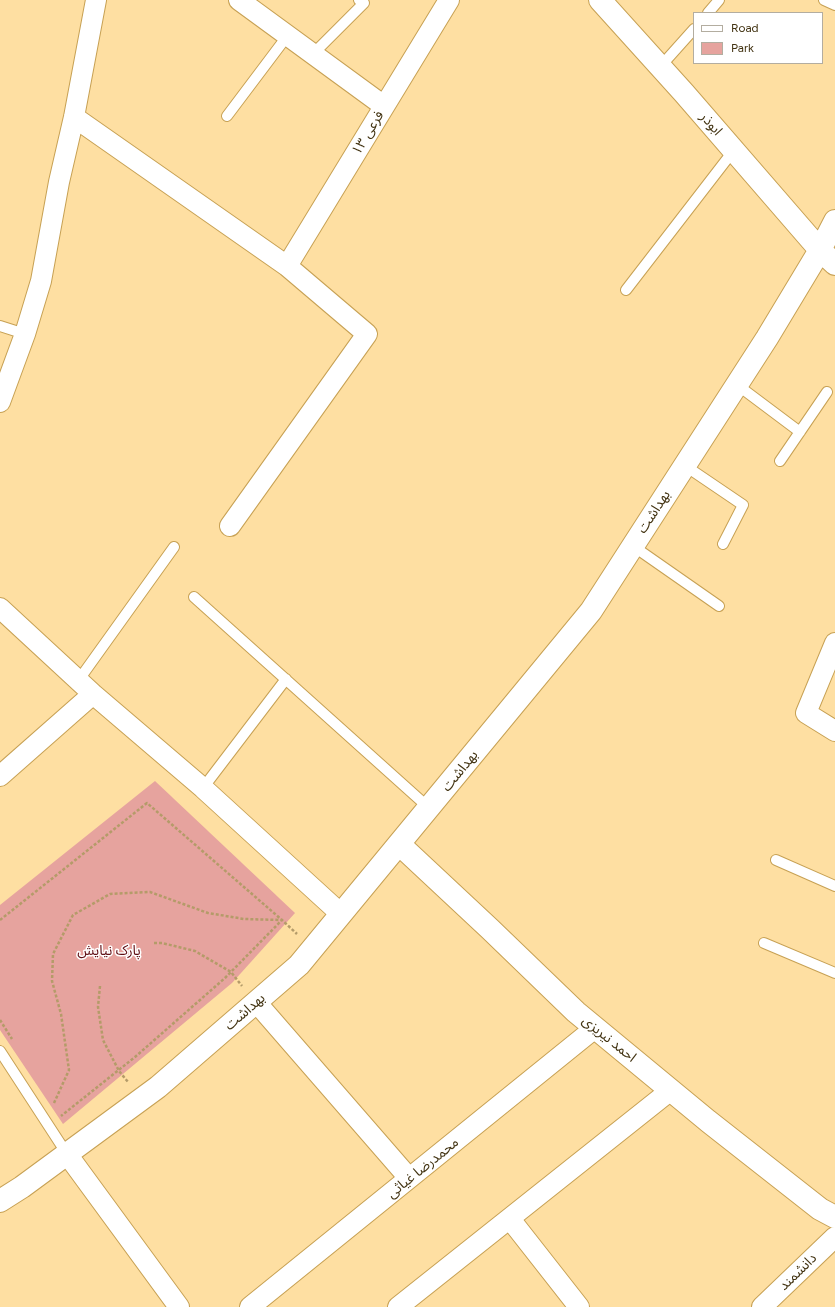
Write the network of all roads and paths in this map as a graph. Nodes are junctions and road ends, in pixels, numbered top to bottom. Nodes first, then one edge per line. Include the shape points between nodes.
1 (96, 0) edge
2 (239, 0) edge
3 (360, 0) edge
4 (449, 0) edge
5 (600, 0) edge
6 (719, 0) edge
7 (824, 0) edge
8 (835, 5) edge
9 (709, 12) edge
10 (693, 30) edge
11 (288, 35) junction
12 (313, 54) junction
13 (660, 66) junction
14 (384, 106) junction
15 (226, 116) dead end
16 (74, 117) junction
17 (734, 150) junction
18 (835, 221) edge
19 (835, 231) edge
20 (827, 257) edge
21 (287, 266) junction
22 (626, 290) dead end
23 (0, 326) edge
24 (25, 334) junction
25 (736, 384) junction
26 (827, 392) dead end
27 (0, 402) edge
28 (800, 432) junction
29 (780, 461) dead end
30 (684, 465) junction
31 (230, 526) dead end
32 (723, 544) dead end
33 (632, 546) junction
34 (174, 547) dead end
35 (194, 597) dead end
36 (719, 606) dead end
37 (0, 608) edge
38 (835, 643) edge
39 (286, 679) junction
40 (78, 681) junction
41 (93, 694) junction
42 (835, 731) edge
43 (0, 776) edge
44 (203, 788) junction
45 (429, 808) junction
46 (399, 844) junction
47 (776, 860) dead end
48 (835, 886) edge
49 (341, 914) junction
50 (0, 920) edge
51 (282, 920) junction
52 (764, 942) dead end
53 (154, 943) dead end
54 (231, 972) junction
55 (835, 973) edge
56 (100, 986) dead end
57 (256, 1002) junction
58 (595, 1028) junction
59 (0, 1052) edge
60 (119, 1071) junction
61 (671, 1090) junction
62 (142, 1099) junction
63 (54, 1103) dead end
64 (62, 1115) dead end
65 (67, 1154) junction
66 (409, 1178) junction
67 (0, 1201) edge
68 (835, 1217) edge
69 (510, 1219) junction
70 (835, 1237) edge
71 (179, 1307) edge
72 (250, 1307) edge
73 (398, 1307) edge
74 (579, 1307) edge
75 (762, 1307) edge

1 - 16 street
2 - 11 street
3 - 12 lane via 364,3
4 - 14 street, فرعی ۱۳
5 - 13 street, ابوذر
6 - 9 lane
7 - 8 lane
10 - 13 lane
11 - 12 street
11 - 15 lane
12 - 14 street
13 - 17 street, ابوذر
14 - 21 street, فرعی ۱۳
16 - 21 street
16 - 24 street via 40,281
17 - 20 street, ابوذر
17 - 22 lane
18 - 20 street
19 - 20 street
20 - 25 street, بهداشت
21 - 31 street via 367,334
23 - 24 lane
24 - 27 street
25 - 28 lane
25 - 30 street, بهداشت
26 - 28 lane
28 - 29 lane
30 - 32 lane via 743,505
30 - 33 street, بهداشت
33 - 36 lane
33 - 45 street, بهداشت via 591,611
34 - 40 lane
35 - 39 lane
37 - 40 street
38 - 42 street via 806,713
39 - 44 lane
39 - 45 lane
40 - 41 street
41 - 43 street
41 - 44 street
44 - 49 street
45 - 46 street, بهداشت
46 - 49 street, بهداشت
46 - 58 street, احمد نیریزی
47 - 48 lane
49 - 57 street, بهداشت via 299,965
50 - 51 path via 147,803
51 - 54 path
51 - 63 path via 244,919 208,914 150,892 110,894 73,915 53,954 52,981 61,1014 69,1070
52 - 55 lane
53 - 54 path via 195,951
54 - 57 path
54 - 60 path
56 - 60 path via 98,1006 103,1040
57 - 62 street, بهداشت
57 - 66 street
58 - 61 street, احمد نیریزی
58 - 66 street, محمدرضا غیاثی
59 - 65 lane
60 - 62 path
60 - 64 path
61 - 68 street, احمد نیریزی via 820,1209
61 - 69 street
62 - 65 street, بهداشت
65 - 67 street, بهداشت
65 - 71 street
66 - 72 street, محمدرضا غیاثی
69 - 73 street
69 - 74 street
70 - 75 street, دانشمند

